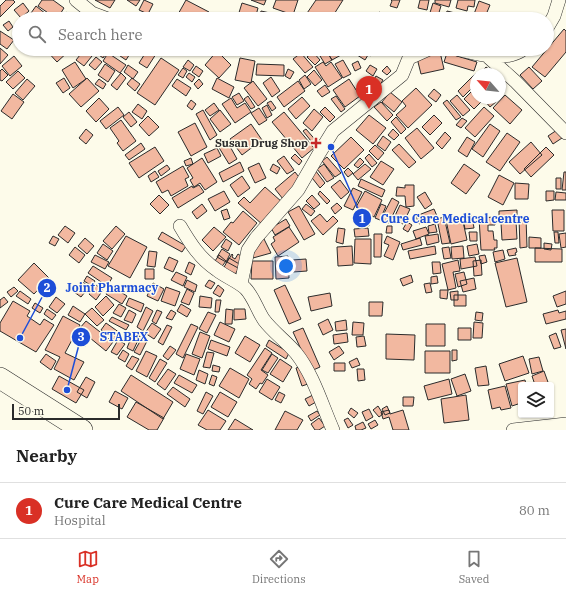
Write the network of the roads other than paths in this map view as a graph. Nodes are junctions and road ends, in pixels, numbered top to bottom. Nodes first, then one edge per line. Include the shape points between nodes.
1 (76, 0) edge
2 (558, 0) edge
3 (91, 12) edge
4 (554, 16) edge
5 (413, 56) edge
6 (486, 56) joint
7 (508, 56) edge
8 (566, 133) edge
9 (180, 226) dead end
10 (241, 284) junction
11 (0, 378) edge
12 (566, 424) edge
13 (82, 430) edge
14 (333, 430) edge
15 (512, 430) edge

1 - 3 street
2 - 4 street
5 - 10 street via 409,58 402,75 333,131 298,190 248,250
6 - 7 street
6 - 8 street via 516,82
9 - 10 street via 204,261
10 - 14 street via 252,296 264,320 296,353 305,367
11 - 13 main road
12 - 15 street

